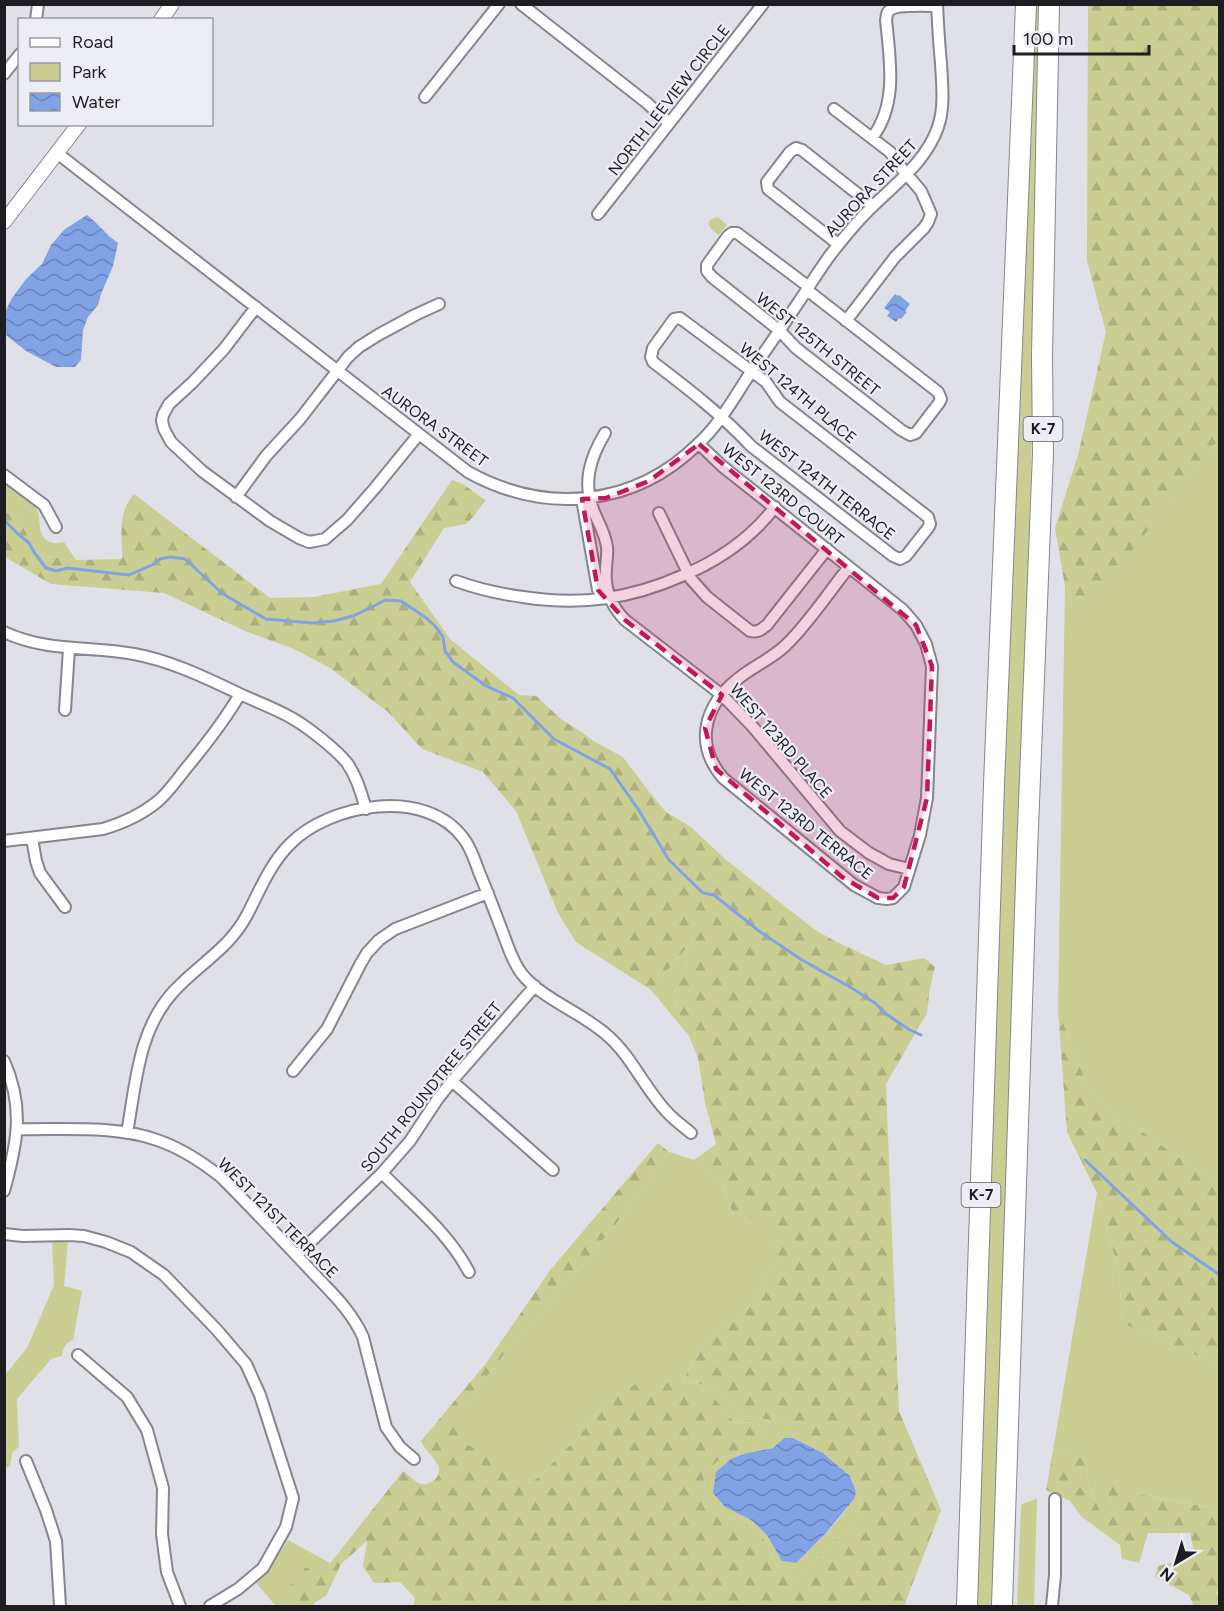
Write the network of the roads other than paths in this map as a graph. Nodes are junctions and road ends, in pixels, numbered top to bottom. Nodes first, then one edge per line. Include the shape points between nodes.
1 (172, 4) edge
2 (499, 4) edge
3 (521, 4) edge
4 (763, 4) edge
5 (1026, 4) edge
6 (1049, 4) edge
7 (937, 5) edge
8 (162, 18) edge
9 (18, 56) edge
10 (4, 74) edge
11 (425, 97) dead end
12 (834, 109) dead end
13 (669, 123) junction
14 (77, 126) edge
15 (872, 138) junction
16 (57, 153) junction
17 (906, 174) junction
18 (873, 206) junction
19 (598, 214) dead end
20 (4, 222) edge
21 (838, 244) junction
22 (808, 288) junction
23 (439, 304) dead end
24 (256, 308) junction
25 (846, 321) junction
26 (779, 330) junction
27 (651, 351) joint
28 (337, 371) junction
29 (751, 372) junction
30 (721, 416) junction
31 (605, 433) dead end
32 (419, 434) junction
33 (699, 444) junction
34 (4, 475) edge
35 (608, 495) junction
36 (236, 497) junction
37 (586, 499) junction
38 (775, 507) junction
39 (659, 513) dead end
40 (600, 523) junction
41 (930, 523) joint
42 (56, 527) dead end
43 (827, 549) junction
44 (849, 567) junction
45 (688, 573) junction
46 (456, 581) dead end
47 (610, 598) junction
48 (4, 632) edge
49 (69, 649) junction
50 (240, 694) junction
51 (722, 695) junction
52 (65, 710) dead end
53 (366, 809) junction
54 (32, 838) junction
55 (4, 841) edge
56 (909, 869) junction
57 (488, 893) junction
58 (65, 907) dead end
59 (535, 986) junction
60 (4, 1061) edge
61 (293, 1071) dead end
62 (452, 1081) junction
63 (17, 1129) junction
64 (127, 1133) junction
65 (691, 1133) dead end
66 (553, 1170) dead end
67 (382, 1173) junction
68 (4, 1191) edge
69 (4, 1234) edge
70 (297, 1255) junction
71 (469, 1272) dead end
72 (78, 1355) dead end
73 (414, 1459) dead end
74 (26, 1461) dead end
75 (1055, 1499) dead end
76 (60, 1606) edge
77 (180, 1606) edge
78 (210, 1606) edge
79 (967, 1606) edge
80 (1002, 1606) edge
81 (1052, 1606) edge

1 - 8 street
2 - 11 street
3 - 13 street
4 - 13 street, NORTH LEEVIEW CIRCLE
5 - 79 highway, K-7 via 994,784
6 - 80 highway, K-7 via 1043,453
7 - 15 street via 897,8 887,14 890,88 882,122
7 - 17 street, AURORA STREET via 942,86 939,124 932,143
9 - 10 street
12 - 15 street
13 - 19 street, NORTH LEEVIEW CIRCLE
14 - 16 street
15 - 17 street via 890,152
16 - 20 street
16 - 24 street, AURORA STREET
17 - 18 street, AURORA STREET
17 - 25 street via 921,191 931,214 928,222 895,257
18 - 21 street, AURORA STREET
18 - 21 street via 802,150 790,152 767,182 768,189
21 - 22 street, AURORA STREET
22 - 25 street
22 - 26 street, AURORA STREET
22 - 26 street, WEST 125TH STREET via 741,234 728,236 708,264 709,274
23 - 28 street via 359,347
24 - 28 street, AURORA STREET
24 - 36 street via 224,350 169,404 162,421 171,442
25 - 26 street, WEST 125TH STREET via 940,396 936,408 916,433 910,435 901,430 796,348
26 - 29 street, AURORA STREET
27 - 29 street, WEST 124TH PLACE via 674,319 680,318
27 - 30 street, WEST 124TH TERRACE via 653,362
28 - 32 street, AURORA STREET
28 - 36 street
29 - 30 street, AURORA STREET
29 - 41 street, WEST 124TH PLACE via 766,382 780,402 924,514
30 - 33 street, AURORA STREET
30 - 41 street, WEST 124TH TERRACE via 751,446 897,559 906,556
31 - 37 street via 595,450
32 - 36 street via 347,520 315,542 298,538
32 - 37 street, AURORA STREET via 462,468 490,483 534,497
33 - 35 street, AURORA STREET via 649,481
33 - 38 street, WEST 123RD COURT
34 - 42 street via 44,505
35 - 37 street, AURORA STREET
35 - 40 street via 600,508
37 - 40 street, WEST 123RD PLACE
37 - 47 street, WEST 123RD PLACE via 598,590
38 - 43 street, WEST 123RD COURT
38 - 45 street via 738,544
39 - 45 street
40 - 47 street, WEST 123RD PLACE via 607,546 605,573
43 - 44 street, WEST 123RD COURT
43 - 45 street via 767,625 755,632 707,597
44 - 51 street via 792,639 774,656 737,679
44 - 56 street, WEST 123RD COURT via 916,624 932,666 927,798
45 - 47 street via 646,590
46 - 47 street via 488,591 549,601
47 - 51 street, WEST 123RD PLACE via 625,620
48 - 49 street via 31,643
49 - 50 street via 99,649 159,660
49 - 52 street
50 - 53 street via 290,717 340,755 355,777
50 - 54 street via 227,717 172,787 148,809 103,829
51 - 56 street, WEST 123RD PLACE via 840,831 869,853
51 - 56 street, WEST 123RD TERRACE via 705,728 710,759 723,778 843,877 871,895 893,898 904,887
53 - 57 street via 407,806 442,819 464,839
53 - 64 street via 323,821 290,844 232,937 168,998 144,1041
54 - 55 street
54 - 58 street via 40,873
57 - 59 street via 514,960
57 - 61 street via 405,925 379,940 361,963 327,1029
59 - 62 street, SOUTH ROUNDTREE STREET
59 - 65 street via 609,1037 668,1113
60 - 63 street via 13,1087
62 - 66 street
62 - 67 street, SOUTH ROUNDTREE STREET
63 - 64 street, WEST 121ST TERRACE
63 - 68 street
64 - 70 street, WEST 121ST TERRACE via 182,1150 209,1167
67 - 70 street, SOUTH ROUNDTREE STREET
67 - 71 street via 447,1237
69 - 78 street via 93,1238 131,1252 164,1275 246,1364 293,1498 286,1527 263,1568 238,1590
70 - 73 street, WEST 121ST TERRACE via 357,1323 386,1427
72 - 77 street via 128,1397 147,1430 163,1488 162,1534 167,1572
74 - 76 street via 56,1541
75 - 81 street

